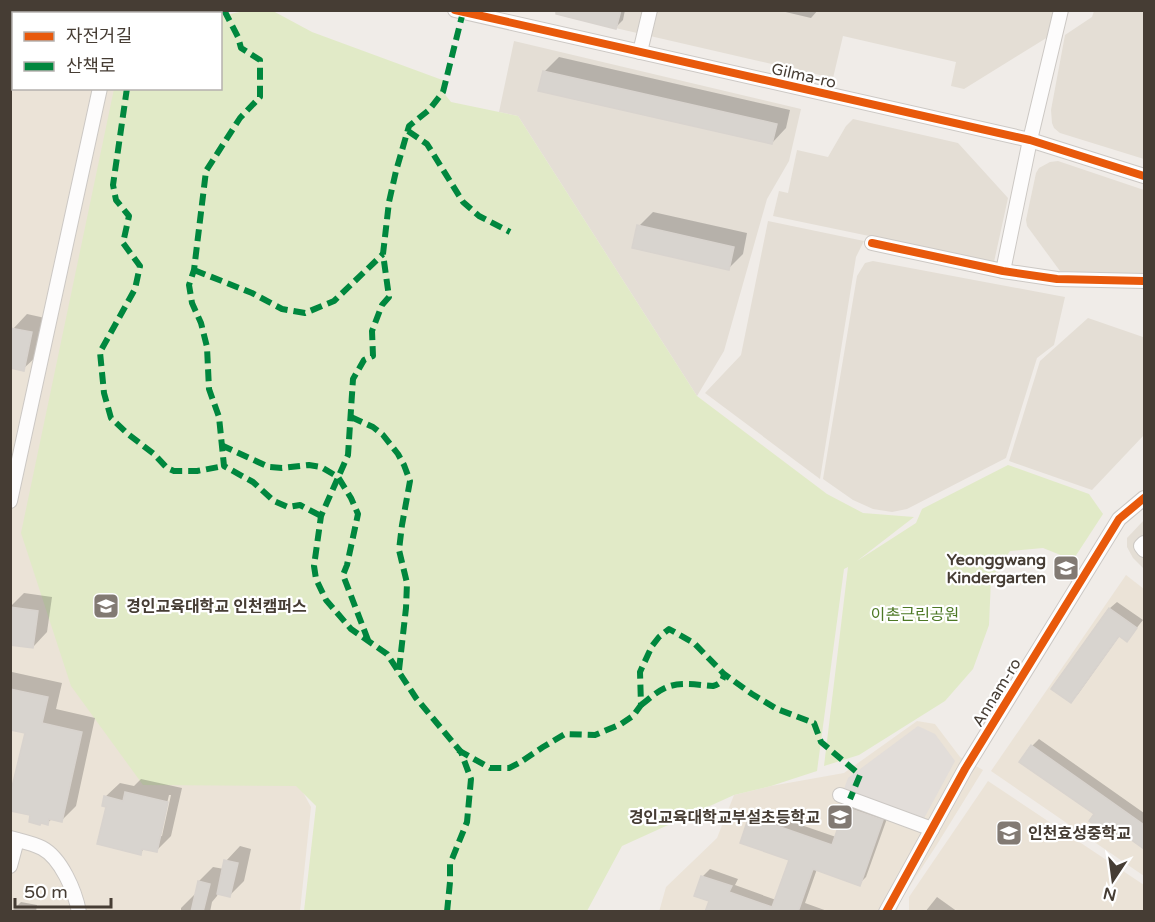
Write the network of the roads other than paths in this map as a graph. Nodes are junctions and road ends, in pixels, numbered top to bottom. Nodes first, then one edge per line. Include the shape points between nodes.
1 (455, 10) edge
2 (650, 10) edge
3 (1061, 10) edge
4 (640, 52) junction
5 (100, 90) edge
6 (1030, 140) junction
7 (1144, 176) edge
8 (873, 243) dead end
9 (1003, 271) junction
10 (1144, 281) edge
11 (1144, 498) edge
12 (10, 501) edge
13 (1144, 543) edge
14 (1144, 550) edge
15 (840, 795) dead end
16 (932, 829) junction
17 (14, 839) edge
18 (10, 866) edge
19 (79, 912) edge
20 (886, 912) edge

1 - 4 street, Gilma-ro
2 - 4 street
3 - 6 street
4 - 6 street, Gilma-ro
5 - 12 street
6 - 7 street, Gilma-ro
6 - 9 street
8 - 9 street
9 - 10 street via 1057,279
11 - 16 street, Annam-ro via 1119,519
13 - 14 street
15 - 16 street
16 - 20 street, Annam-ro
17 - 18 street
17 - 19 street via 45,849 56,860 76,897

